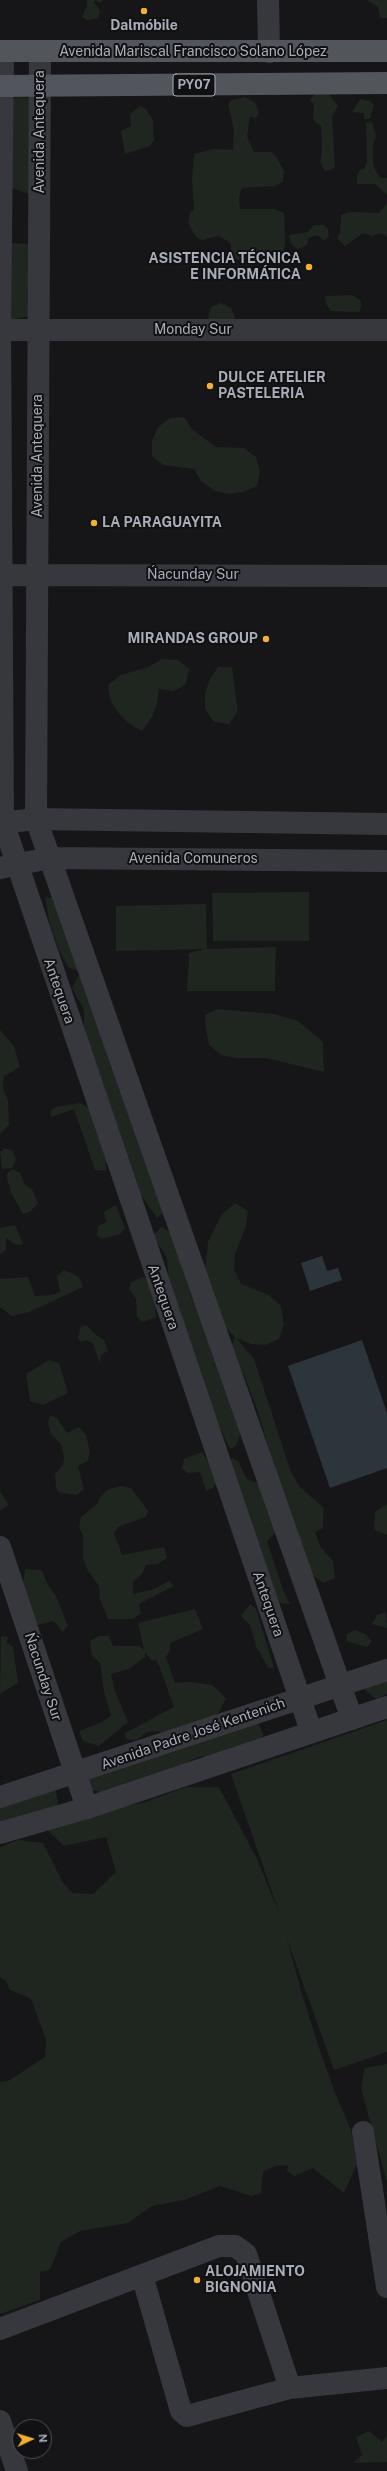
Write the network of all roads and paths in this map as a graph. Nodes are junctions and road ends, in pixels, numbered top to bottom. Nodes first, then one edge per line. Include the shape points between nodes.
1 (268, 0) edge
2 (1, 51) edge
3 (387, 51) edge
4 (40, 52) junction
5 (269, 52) junction
6 (387, 83) edge
7 (1, 86) edge
8 (40, 86) junction
9 (39, 329) junction
10 (0, 330) edge
11 (387, 330) edge
12 (38, 574) junction
13 (1, 575) edge
14 (387, 576) edge
15 (36, 819) junction
16 (2, 823) edge
17 (387, 824) edge
18 (49, 858) junction
19 (387, 861) edge
20 (8, 866) edge
21 (0, 1547) edge
22 (387, 1670) edge
23 (340, 1685) junction
24 (300, 1698) junction
25 (387, 1707) edge
26 (352, 1719) junction
27 (311, 1732) junction
28 (76, 1774) junction
29 (0, 1797) edge
30 (86, 1808) junction
31 (0, 1833) edge
32 (363, 2132) dead end
33 (142, 2275) junction
34 (387, 2287) edge
35 (0, 2329) edge
36 (387, 2378) edge
37 (290, 2388) junction
38 (0, 2421) edge
39 (10, 2466) edge

1 - 5 street
2 - 4 main road, Avenida Mariscal Francisco Solano López
2 - 7 street
3 - 5 main road, Avenida Mariscal Francisco Solano López
4 - 5 main road, Avenida Mariscal Francisco Solano López
4 - 8 street, Avenida Antequera
6 - 8 main road, PY07
7 - 8 main road, PY07
7 - 10 street
8 - 9 street, Avenida Antequera
9 - 10 street, Monday Sur
9 - 11 street, Monday Sur
9 - 12 street, Avenida Antequera
10 - 13 street
12 - 13 street, Ńacunday Sur
12 - 14 street, Ńacunday Sur
12 - 15 street, Avenida Antequera
13 - 16 street
15 - 16 street
15 - 17 street
15 - 18 street, Avenida Antequera
16 - 20 street
18 - 19 street, Avenida Comuneros
18 - 20 street, Avenida Comuneros
18 - 23 street
20 - 24 street, Antequera
21 - 28 street, Ńacunday Sur
22 - 23 street, Avenida Padre José Kentenich
23 - 24 street, Avenida Padre José Kentenich
23 - 26 street
24 - 27 street, Antequera
24 - 28 street, Avenida Padre José Kentenich
25 - 26 street
26 - 27 street
27 - 30 street
28 - 29 street, Avenida Padre José Kentenich
28 - 30 street, Ńacunday Sur
30 - 31 street
32 - 34 street
33 - 35 street
33 - 37 street via 219,2246 235,2246 246,2254
33 - 37 street via 181,2411 187,2416
36 - 37 street
38 - 39 street

